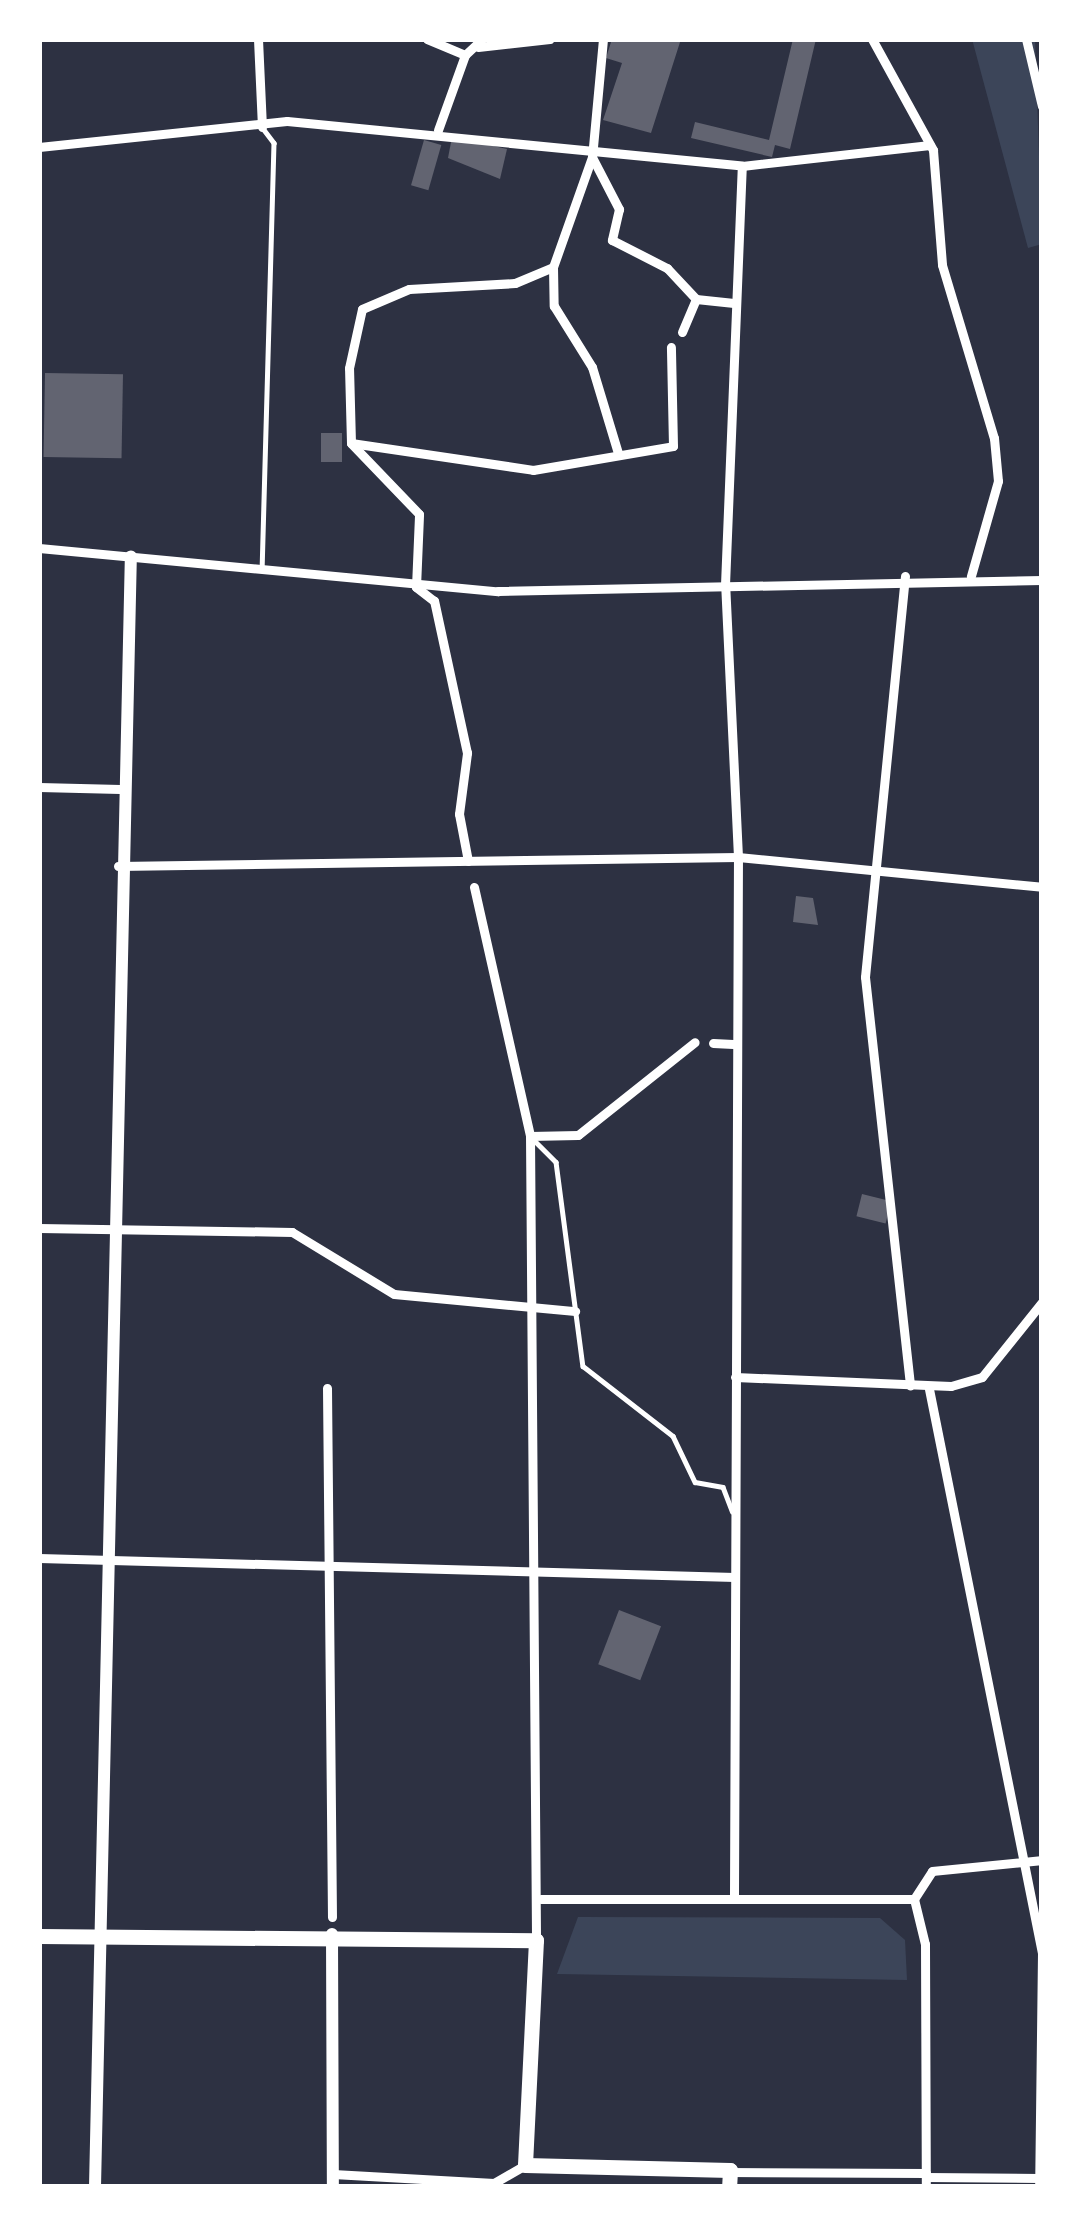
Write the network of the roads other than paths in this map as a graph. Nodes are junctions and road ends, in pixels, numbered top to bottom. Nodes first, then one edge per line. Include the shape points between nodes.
1 (258, 39) edge
2 (427, 39) edge
3 (550, 39) edge
4 (602, 39) edge
5 (872, 39) edge
6 (1026, 39) edge
7 (480, 43) edge
8 (465, 55) junction
9 (1042, 106) edge
10 (262, 128) junction
11 (438, 130) junction
12 (931, 145) junction
13 (39, 147) edge
14 (592, 157) junction
15 (742, 166) junction
16 (553, 267) junction
17 (696, 298) junction
18 (734, 303) junction
19 (682, 332) dead end
20 (670, 347) dead end
21 (351, 442) junction
22 (618, 453) junction
23 (39, 548) edge
24 (131, 556) junction
25 (262, 572) junction
26 (971, 576) junction
27 (904, 577) junction
28 (1042, 580) edge
29 (725, 585) junction
30 (416, 587) junction
31 (39, 787) edge
32 (120, 789) junction
33 (738, 856) junction
34 (468, 860) junction
35 (118, 866) junction
36 (867, 874) junction
37 (474, 887) dead end
38 (1042, 887) edge
39 (695, 1042) dead end
40 (713, 1043) dead end
41 (733, 1044) junction
42 (530, 1136) junction
43 (39, 1228) edge
44 (110, 1229) junction
45 (1042, 1302) edge
46 (532, 1308) junction
47 (575, 1310) junction
48 (735, 1377) junction
49 (910, 1386) junction
50 (327, 1388) dead end
51 (929, 1389) junction
52 (735, 1520) junction
53 (39, 1558) edge
54 (336, 1558) junction
55 (102, 1560) junction
56 (529, 1567) junction
57 (735, 1576) junction
58 (1042, 1860) edge
59 (1021, 1864) junction
60 (734, 1894) junction
61 (541, 1899) junction
62 (914, 1899) junction
63 (332, 1925) junction
64 (39, 1936) edge
65 (97, 1936) junction
66 (536, 1940) junction
67 (524, 2167) junction
68 (926, 2179) edge
69 (728, 2180) edge
70 (333, 2181) edge
71 (432, 2181) edge
72 (1039, 2182) edge
73 (94, 2187) edge

1 - 10 street
2 - 8 street
3 - 7 street
4 - 14 street
5 - 12 street
6 - 9 street
7 - 8 street
8 - 11 street
10 - 11 street
10 - 13 street
10 - 25 lane via 274,142
11 - 14 street
12 - 15 street
12 - 26 street via 942,265 979,370 998,481
14 - 15 street
14 - 16 street
14 - 17 street via 619,209 612,240 667,268
15 - 18 street
16 - 21 street via 514,284 474,277 409,289 362,309
16 - 22 street via 554,306 592,367
17 - 18 street
17 - 19 street
18 - 29 street
20 - 22 street via 673,446
21 - 22 street via 533,470
21 - 30 street via 419,514
23 - 24 street
24 - 25 street
24 - 32 street
25 - 30 street
26 - 27 street
26 - 28 street
27 - 29 street
27 - 36 street
29 - 30 street
29 - 33 street
30 - 34 street via 434,602 467,753 459,814
31 - 32 street
32 - 35 street
33 - 34 street
33 - 36 street
33 - 41 street
34 - 35 street
35 - 44 street
36 - 38 street
36 - 49 street via 865,977
37 - 42 street
39 - 42 street via 578,1135
40 - 41 street
41 - 48 street
42 - 46 street
42 - 47 lane via 556,1162
43 - 44 street
44 - 46 street via 292,1232 394,1294
44 - 55 street
45 - 51 street via 982,1377
46 - 47 street
46 - 56 street
47 - 52 lane via 583,1366 674,1436 695,1482 723,1487
48 - 49 street
48 - 52 street
49 - 51 street
50 - 54 street
51 - 59 street via 956,1493 963,1597 1000,1706
52 - 57 street
53 - 55 street
54 - 55 street
54 - 56 street
54 - 63 street
55 - 65 street
56 - 57 street
56 - 61 street
57 - 60 street
58 - 59 street
59 - 62 street via 932,1870
59 - 72 street via 1042,1953
60 - 61 street
60 - 62 street
61 - 66 street
62 - 68 street via 925,1944
63 - 65 main road
63 - 66 main road
63 - 70 street
64 - 65 main road
65 - 73 street
66 - 67 main road
67 - 69 main road
67 - 71 street via 494,2183
68 - 69 street
68 - 72 street
70 - 71 street

